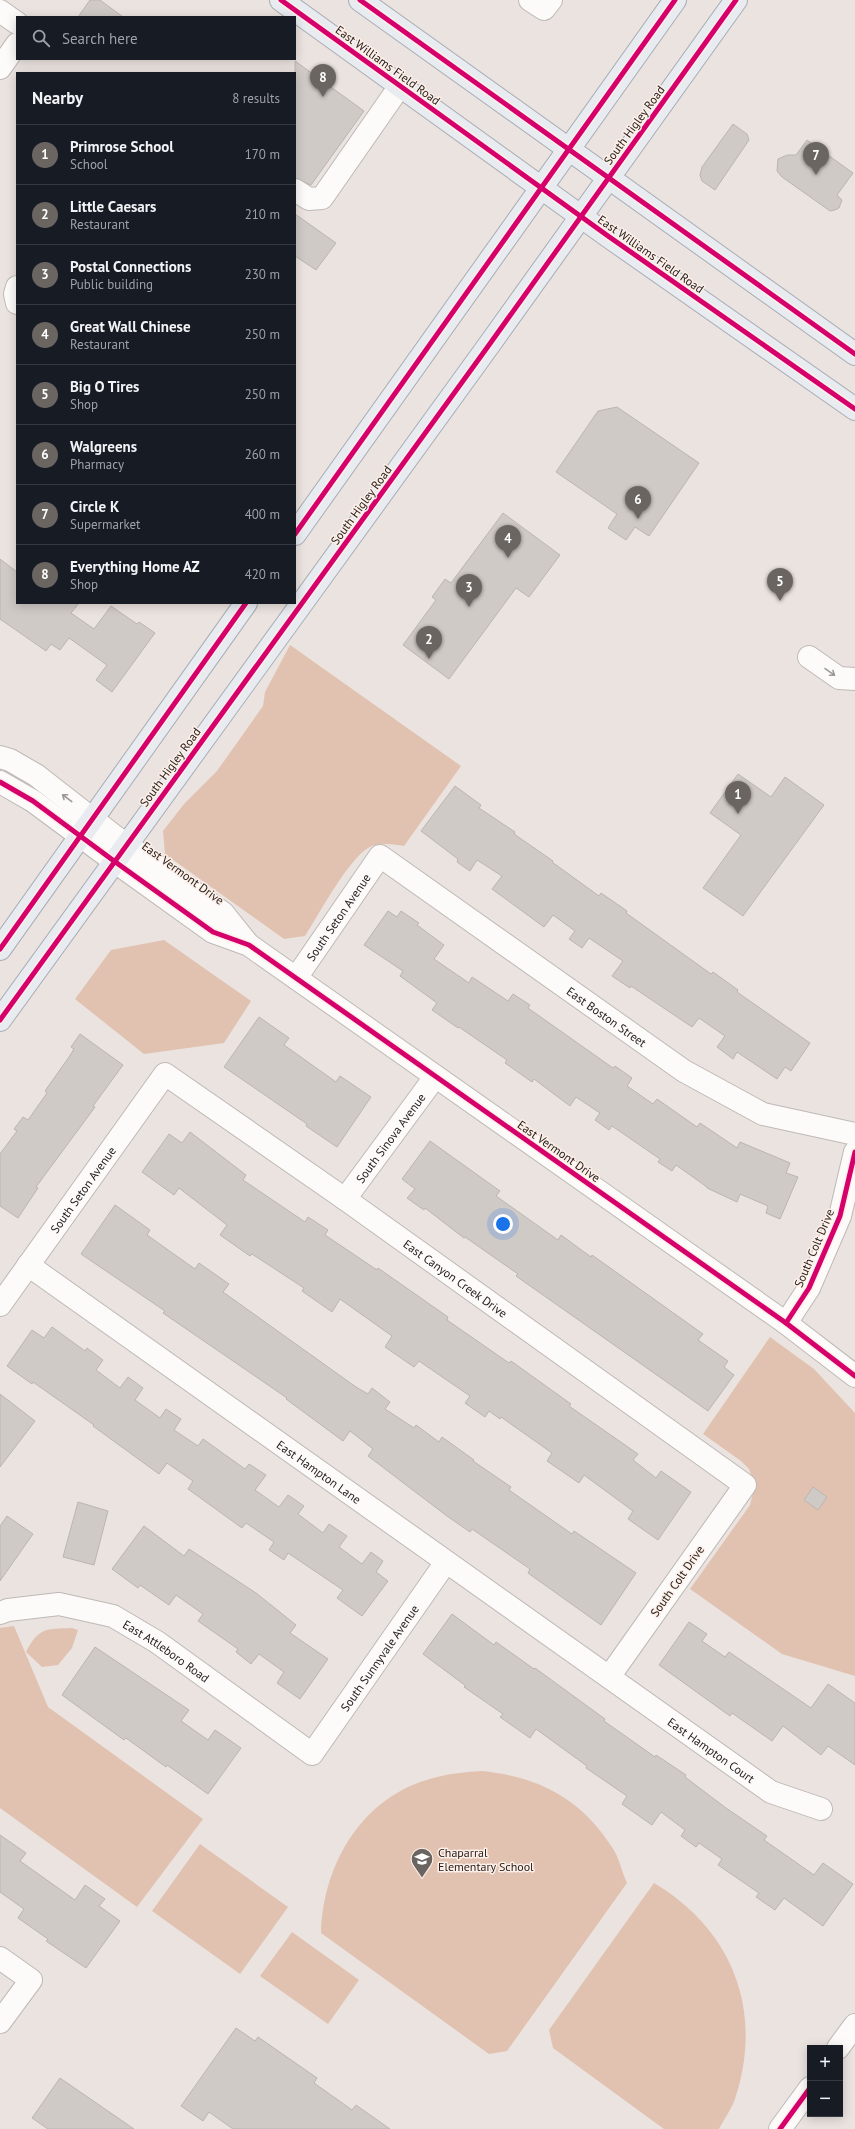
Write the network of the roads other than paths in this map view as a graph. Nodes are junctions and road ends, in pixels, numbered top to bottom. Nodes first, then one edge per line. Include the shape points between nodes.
1 (281, 0) edge
2 (360, 0) edge
3 (530, 0) edge
4 (551, 0) edge
5 (675, 0) edge
6 (736, 0) edge
7 (0, 11) edge
8 (16, 22) edge
9 (16, 45) edge
10 (0, 68) edge
11 (400, 86) junction
12 (568, 149) junction
13 (607, 178) junction
14 (541, 188) junction
15 (296, 191) edge
16 (581, 216) junction
17 (855, 354) edge
18 (855, 409) edge
19 (296, 533) edge
20 (296, 601) edge
21 (245, 604) edge
22 (292, 606) edge
23 (808, 657) dead end
24 (855, 679) edge
25 (0, 757) edge
26 (0, 782) edge
27 (93, 819) junction
28 (80, 837) junction
29 (126, 844) junction
30 (380, 856) joint
31 (114, 861) junction
32 (249, 945) junction
33 (0, 949) edge
34 (296, 978) junction
35 (0, 1020) edge
36 (165, 1074) joint
37 (435, 1077) junction
38 (855, 1134) edge
39 (855, 1152) edge
40 (345, 1199) junction
41 (28, 1265) junction
42 (0, 1305) edge
43 (786, 1323) junction
44 (855, 1376) edge
45 (745, 1485) joint
46 (446, 1562) junction
47 (0, 1613) edge
48 (610, 1677) junction
49 (312, 1754) joint
50 (821, 1809) dead end
51 (0, 1958) edge
52 (0, 2022) edge
53 (855, 2025) edge
54 (840, 2045) edge
55 (807, 2092) edge
56 (780, 2129) edge

1 - 11 main road, East Williams Field Road
2 - 12 main road
3 - 4 street via 544,9
5 - 12 main road
6 - 13 main road, South Higley Road
7 - 8 street
9 - 10 street
11 - 14 main road, East Williams Field Road
11 - 15 street via 322,198 309,199
12 - 13 main road
12 - 14 main road
13 - 16 main road, South Higley Road
13 - 17 main road
14 - 16 main road, East Williams Field Road
14 - 19 main road
16 - 18 main road, East Williams Field Road
16 - 20 main road, South Higley Road via 490,345
21 - 27 main road
22 - 29 main road, South Higley Road
23 -> 24 street via 838,678
27 -> 25 street, East Vermont Drive via 36,775
26 - 28 street, East Vermont Drive via 33,801
27 - 28 main road
27 - 29 street, East Vermont Drive
28 - 31 street, East Vermont Drive
28 - 33 main road
29 - 31 main road, South Higley Road
29 - 32 street, East Vermont Drive via 223,913
30 - 34 street, South Seton Avenue
30 - 38 street, East Boston Street via 684,1071 763,1114
31 - 32 street, East Vermont Drive via 213,932
31 - 35 main road, South Higley Road
32 - 34 street, East Vermont Drive
34 - 37 street, East Vermont Drive
36 - 40 street, East Canyon Creek Drive
36 - 41 street, South Seton Avenue
37 - 40 street, South Sinova Avenue
37 - 43 street, East Vermont Drive
39 - 43 street, South Colt Drive via 840,1216 809,1288
40 - 45 street, East Canyon Creek Drive
41 - 42 street, South Seton Avenue
41 - 46 street, East Hampton Lane
43 - 44 street, East Vermont Drive
45 - 48 street, South Colt Drive
46 - 48 street, East Hampton Lane
46 - 49 street, South Sunnyvale Avenue
47 - 49 street, East Attleboro Road via 59,1604 112,1616 157,1642
48 - 50 street, East Hampton Court via 771,1792
51 - 52 street via 31,1980
53 - 54 street
55 - 56 street

